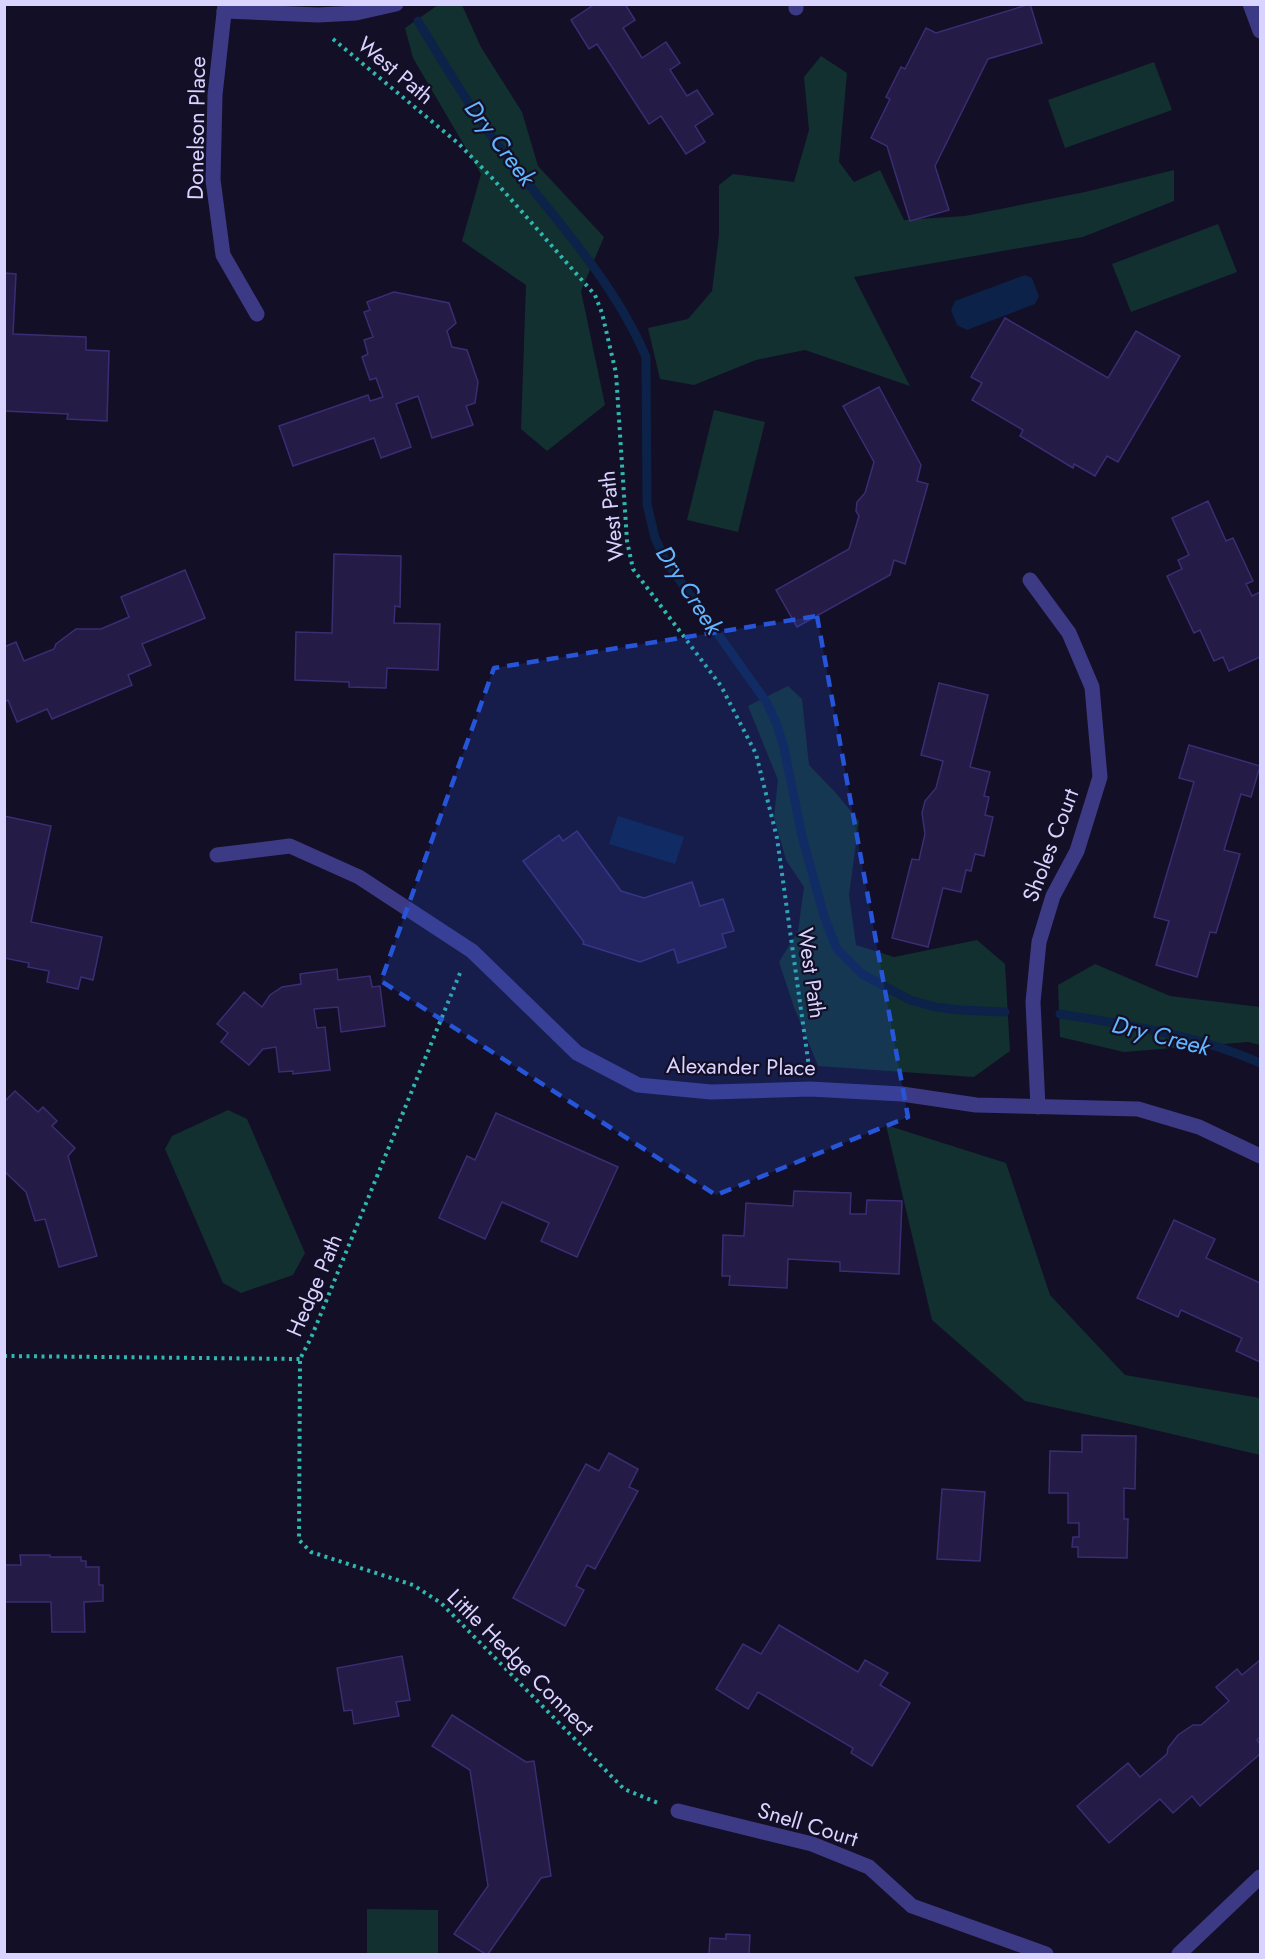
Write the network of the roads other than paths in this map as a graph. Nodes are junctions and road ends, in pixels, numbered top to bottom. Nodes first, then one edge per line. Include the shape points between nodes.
1 (396, 4) edge
2 (1250, 4) edge
3 (225, 8) edge
4 (1260, 31) edge
5 (257, 314) dead end
6 (1030, 580) dead end
7 (217, 855) dead end
8 (1038, 1107) junction
9 (1260, 1156) edge
10 (678, 1811) road end
11 (1260, 1877) edge
12 (1046, 1954) edge
13 (1179, 1954) edge

1 - 3 street via 356,13 318,15
2 - 4 street
3 - 5 street, Donelson Place via 214,95 213,180 223,255
6 - 8 street, Sholes Court via 1069,633 1092,687 1100,777 1077,851 1053,896 1039,942 1033,1002
7 - 8 street, Alexander Place via 290,846 359,877 472,951 577,1053 638,1085 711,1092 810,1089 902,1094 976,1105
8 - 9 street, Alexander Place via 1138,1109 1199,1127
10 - 12 street, Snell Court via 812,1844 869,1867 912,1906
11 - 13 street

